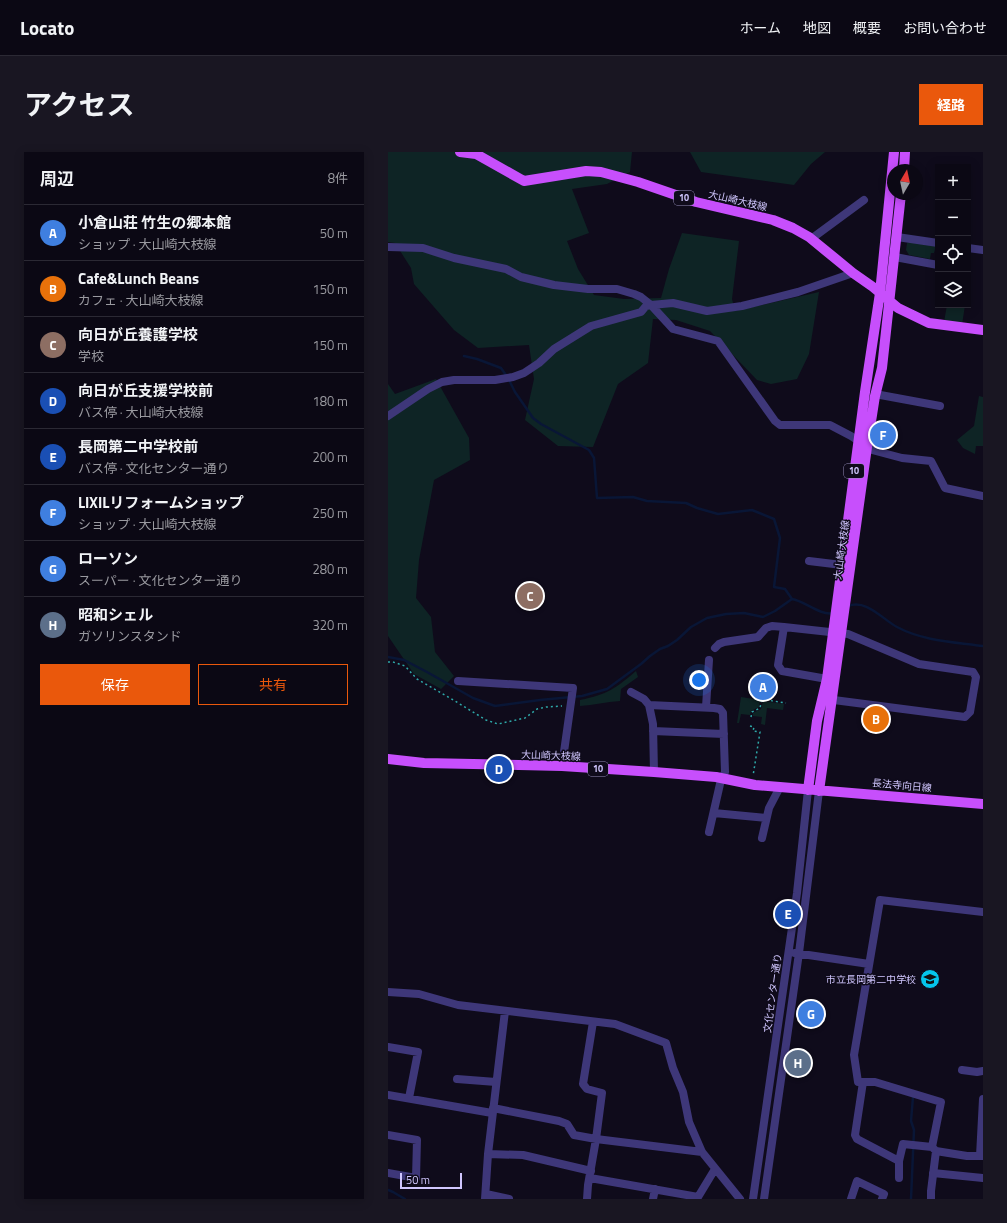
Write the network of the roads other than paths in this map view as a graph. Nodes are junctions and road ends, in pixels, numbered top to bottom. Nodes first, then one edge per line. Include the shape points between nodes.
1 (460, 152) edge
2 (894, 152) edge
3 (905, 152) edge
4 (904, 164) edge
5 (864, 200) dead end
6 (900, 200) edge
7 (897, 237) junction
8 (811, 239) junction
9 (935, 243) edge
10 (388, 247) edge
11 (971, 248) edge
12 (983, 250) edge
13 (895, 257) junction
14 (935, 264) edge
15 (853, 273) junction
16 (880, 293) junction
17 (890, 302) junction
18 (651, 305) junction
19 (983, 330) edge
20 (875, 394) junction
21 (940, 406) dead end
22 (388, 416) edge
23 (858, 441) junction
24 (867, 447) junction
25 (983, 496) edge
26 (809, 561) dead end
27 (842, 566) junction
28 (784, 627) junction
29 (837, 633) junction
30 (716, 648) dead end
31 (709, 660) dead end
32 (826, 679) junction
33 (458, 681) dead end
34 (631, 692) dead end
35 (827, 699) junction
36 (649, 705) junction
37 (706, 707) junction
38 (653, 731) junction
39 (724, 734) junction
40 (388, 760) edge
41 (562, 766) junction
42 (654, 772) junction
43 (723, 778) junction
44 (780, 787) junction
45 (808, 790) junction
46 (819, 791) junction
47 (983, 804) edge
48 (714, 813) junction
49 (766, 818) junction
50 (709, 832) dead end
51 (762, 838) dead end
52 (983, 912) edge
53 (788, 952) junction
54 (798, 953) junction
55 (869, 964) junction
56 (388, 992) edge
57 (505, 1011) junction
58 (593, 1022) junction
59 (388, 1047) edge
60 (962, 1070) dead end
61 (983, 1071) edge
62 (457, 1079) dead end
63 (496, 1082) junction
64 (863, 1082) junction
65 (388, 1095) edge
66 (408, 1098) junction
67 (983, 1099) edge
68 (493, 1110) junction
69 (388, 1135) edge
70 (596, 1139) junction
71 (934, 1149) junction
72 (702, 1152) junction
73 (488, 1154) junction
74 (981, 1156) edge
75 (899, 1161) junction
76 (715, 1169) junction
77 (933, 1172) junction
78 (388, 1174) edge
79 (590, 1174) junction
80 (899, 1178) dead end
81 (983, 1178) edge
82 (655, 1189) junction
83 (486, 1196) edge
84 (698, 1198) edge
85 (509, 1199) edge
86 (587, 1199) edge
87 (653, 1199) edge
88 (740, 1199) edge
89 (753, 1199) edge
90 (764, 1199) edge
91 (851, 1199) edge
92 (882, 1199) edge
93 (931, 1199) edge

1 - 8 main road, 大山崎大枝線 / 10 via 476,154 524,181 586,171 601,172 696,202 773,220
2 - 16 main road, 大山崎大枝線 / 10
3 - 4 main road
5 - 8 street
6 - 7 main road, 大山崎大枝線 / 10
7 - 9 street
7 - 13 main road, 大山崎大枝線 / 10
8 - 15 main road, 大山崎大枝線 / 10
10 - 18 street via 423,248 454,258 506,269 521,277 554,285 617,289 641,297
11 - 12 street
13 - 14 street
13 - 17 main road, 大山崎大枝線 / 10
15 - 16 main road, 大山崎大枝線 / 10
15 - 18 street via 798,292 742,306 707,311 673,303
16 - 17 main road, 大山崎大枝線 / 10
16 - 23 main road, 大山崎大枝線 / 10
17 - 19 main road via 929,323
17 - 20 main road, 大山崎大枝線 / 10 via 882,368
18 - 22 street via 646,306 641,312 591,326 554,349 524,373 495,380 442,382
18 - 23 street via 673,329 718,341 780,425 830,425
20 - 21 street
20 - 24 main road, 大山崎大枝線 / 10
23 - 24 street
23 - 27 main road, 大山崎大枝線 / 10
24 - 25 street via 902,458 931,461 944,488
24 - 29 main road, 大山崎大枝線 / 10
26 - 27 street
27 - 29 main road, 大山崎大枝線 / 10
28 - 29 street
28 - 30 street via 769,626 758,637 724,642
28 - 32 street via 778,665 782,671
29 - 32 main road, 大山崎大枝線 / 10
29 - 35 main road, 大山崎大枝線 / 10
29 - 35 street via 848,634 919,664 973,672 976,677 970,712 965,717
31 - 37 street
32 - 35 main road, 大山崎大枝線 / 10
33 - 41 street via 573,688
34 - 36 street
35 - 45 main road, 大山崎大枝線 / 10 via 817,721
35 - 46 main road, 大山崎大枝線 / 10
36 - 37 street
36 - 38 street
37 - 39 street via 720,709 723,712
38 - 39 street
38 - 42 street
39 - 43 street
40 - 41 main road, 大山崎大枝線 / 10
41 - 42 main road, 大山崎大枝線 / 10
42 - 43 main road, 大山崎大枝線 / 10
43 - 44 main road, 大山崎大枝線 / 10
43 - 48 street
44 - 45 main road, 大山崎大枝線 / 10
44 - 49 street
45 - 46 main road, 大山崎大枝線 / 10
45 - 53 street, 文化センター通り
46 - 47 main road, 長法寺向日線
46 - 54 street, 文化センター通り
48 - 49 street
48 - 50 street
49 - 51 street
52 - 55 street via 880,900
53 - 54 street
53 - 89 street, 文化センター通り
54 - 55 street
54 - 90 street, 文化センター通り
55 - 64 street via 854,1055 858,1082
56 - 57 street via 419,994 458,1005
57 - 58 street
57 - 63 street
58 - 70 street via 583,1084 587,1089 602,1093
58 - 72 street via 615,1024 666,1043 683,1092 689,1122
59 - 66 street via 418,1052
60 - 61 street
62 - 63 street
63 - 68 street
64 - 71 street via 875,1082 941,1102
64 - 75 street via 855,1136
65 - 66 street
66 - 68 street
67 - 74 street
68 - 70 street via 559,1121 567,1124 574,1135
68 - 73 street
69 - 78 street via 417,1140 416,1178
70 - 72 street
70 - 79 street
71 - 74 street via 967,1156
71 - 75 street via 903,1144
71 - 77 street
72 - 76 street
73 - 79 street via 523,1155
73 - 83 street
75 - 80 street
76 - 84 street
76 - 88 street
77 - 81 street
77 - 93 street
79 - 82 street
79 - 86 street
82 - 84 street
82 - 87 street
83 - 85 street
91 - 92 street via 857,1181 884,1194

